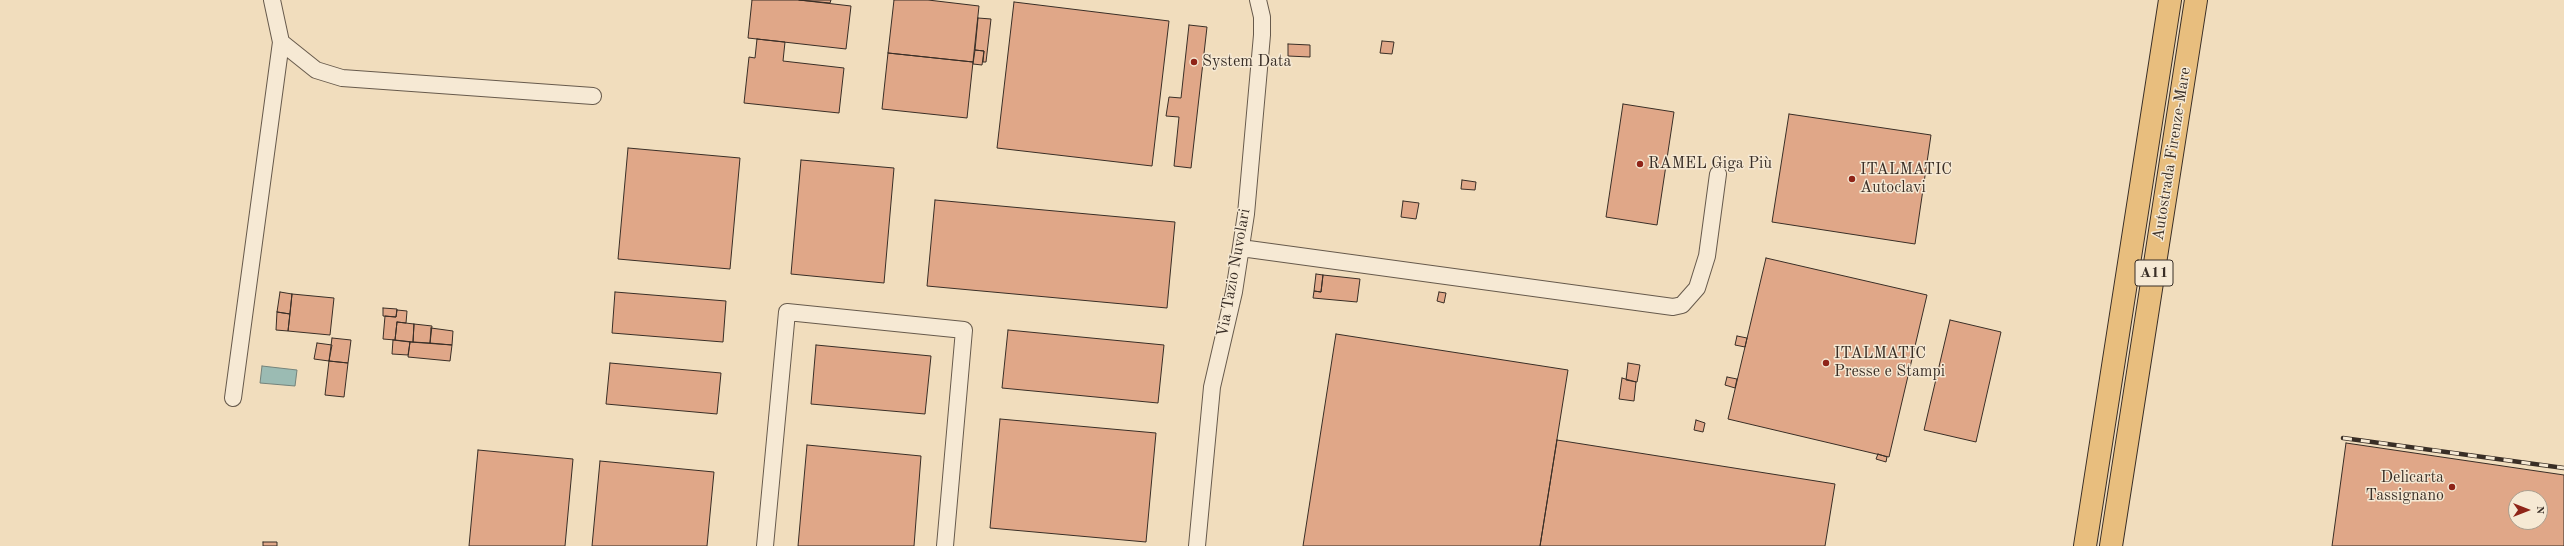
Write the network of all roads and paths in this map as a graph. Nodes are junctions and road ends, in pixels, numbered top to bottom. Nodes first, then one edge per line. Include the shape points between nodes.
1 (272, 0) edge
2 (1258, 0) edge
3 (2170, 0) edge
4 (2196, 0) edge
5 (281, 42) junction
6 (593, 96) dead end
7 (1718, 174) dead end
8 (1242, 248) junction
9 (233, 398) dead end
10 (765, 546) edge
11 (945, 546) edge
12 (1197, 546) edge
13 (2086, 546) edge
14 (2111, 546) edge

1 - 5 street
2 - 8 street, Via Tazio Nuvolari via 1262,17 1262,35
3 - 13 highway, Autostrada Firenze-Mare / A11
4 - 14 highway, Autostrada Firenze-Mare / A11
5 - 6 street via 316,70 342,78
5 - 9 street
7 - 8 street via 1707,256 1697,288 1682,305 1673,307
8 - 12 street, Via Tazio Nuvolari via 1212,387
10 - 11 street via 787,312 964,330

